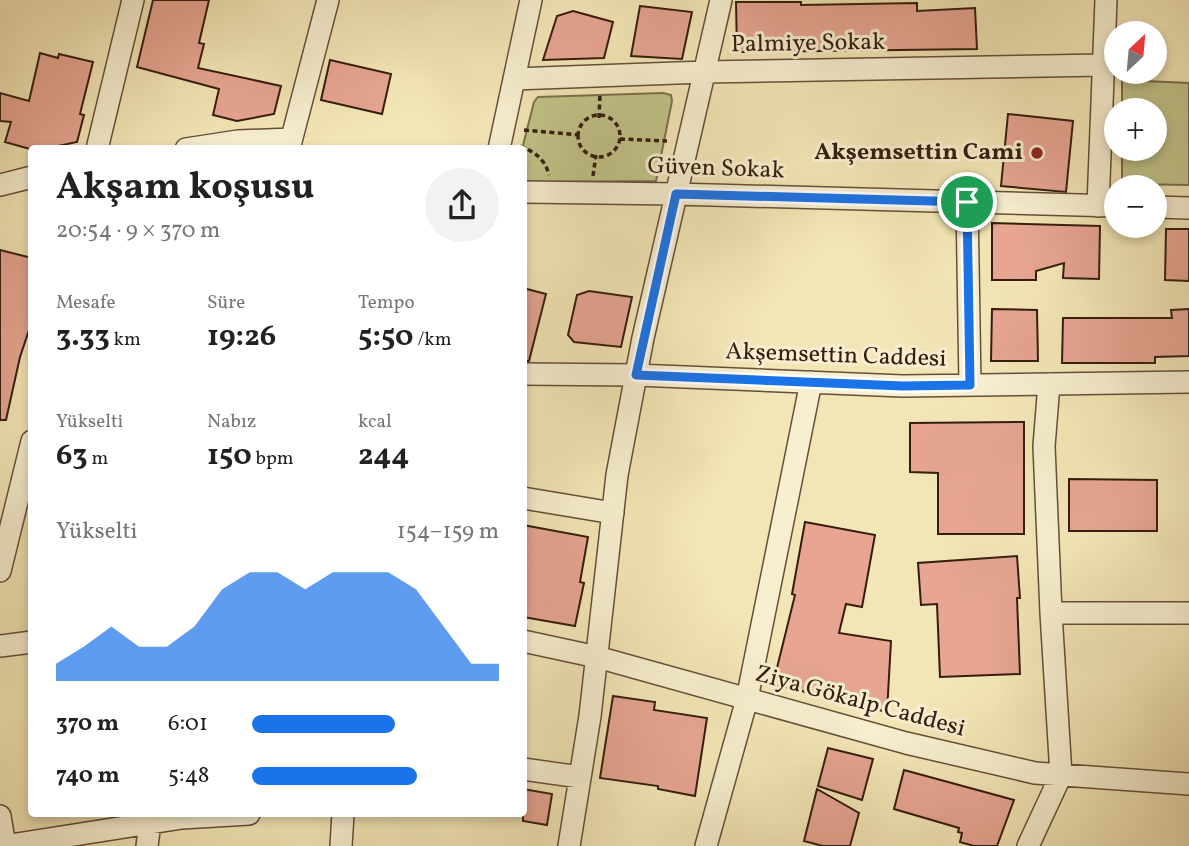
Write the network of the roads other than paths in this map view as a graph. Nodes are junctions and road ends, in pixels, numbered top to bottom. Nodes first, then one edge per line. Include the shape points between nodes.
1 (133, 0) edge
2 (328, 0) edge
3 (531, 0) edge
4 (721, 0) edge
5 (1106, 0) edge
6 (1103, 65) junction
7 (704, 72) junction
8 (514, 79) junction
9 (290, 144) edge
10 (98, 145) edge
11 (212, 145) edge
12 (510, 145) edge
13 (1106, 175) edge
14 (28, 178) edge
15 (0, 185) edge
16 (527, 192) edge
17 (676, 194) junction
18 (967, 202) junction
19 (1104, 206) edge
20 (1167, 207) edge
21 (1189, 208) edge
22 (527, 374) edge
23 (636, 375) junction
24 (811, 382) junction
25 (1189, 382) edge
26 (1049, 384) junction
27 (970, 385) junction
28 (28, 457) edge
29 (527, 499) edge
30 (613, 513) junction
31 (0, 571) edge
32 (1051, 613) junction
33 (1189, 613) edge
34 (28, 642) edge
35 (527, 642) edge
36 (0, 646) edge
37 (597, 657) junction
38 (747, 699) junction
39 (527, 770) edge
40 (1061, 775) junction
41 (580, 777) junction
42 (1189, 784) edge
43 (0, 816) edge
44 (199, 817) edge
45 (343, 817) edge
46 (150, 823) junction
47 (4, 846) edge
48 (147, 846) edge
49 (341, 846) edge
50 (569, 846) edge
51 (706, 846) edge
52 (1028, 846) edge

1 - 10 street
2 - 9 street
3 - 8 street
4 - 7 street
5 - 6 street
6 - 7 street, Palmiye Sokak
6 - 13 street
7 - 8 street, Palmiye Sokak
7 - 17 street
8 - 12 street
9 - 11 street via 238,141
14 - 15 street
16 - 17 street, Güven Sokak
17 - 18 street, Güven Sokak
17 - 23 street
18 - 19 street, Güven Sokak
18 - 27 street
20 - 21 street
22 - 23 street, Akşemsettin Caddesi
23 - 24 street, Akşemsettin Caddesi
23 - 30 street
24 - 27 street, Akşemsettin Caddesi
24 - 38 street
25 - 26 street, Akşemsettin Caddesi
26 - 27 street, Akşemsettin Caddesi
26 - 32 street via 1044,446
28 - 31 street
29 - 30 street
30 - 37 street
32 - 33 street
32 - 40 street
34 - 36 street
35 - 37 street, Ziya Gökalp Caddesi
37 - 38 street, Ziya Gökalp Caddesi
37 - 41 street
38 - 40 street, Ziya Gökalp Caddesi via 906,743
38 - 51 street
39 - 41 street
40 - 42 street, Ziya Gökalp Caddesi
40 - 52 street
41 - 50 street
43 - 47 street
44 - 46 street
45 - 49 street
46 - 47 street
46 - 48 street

